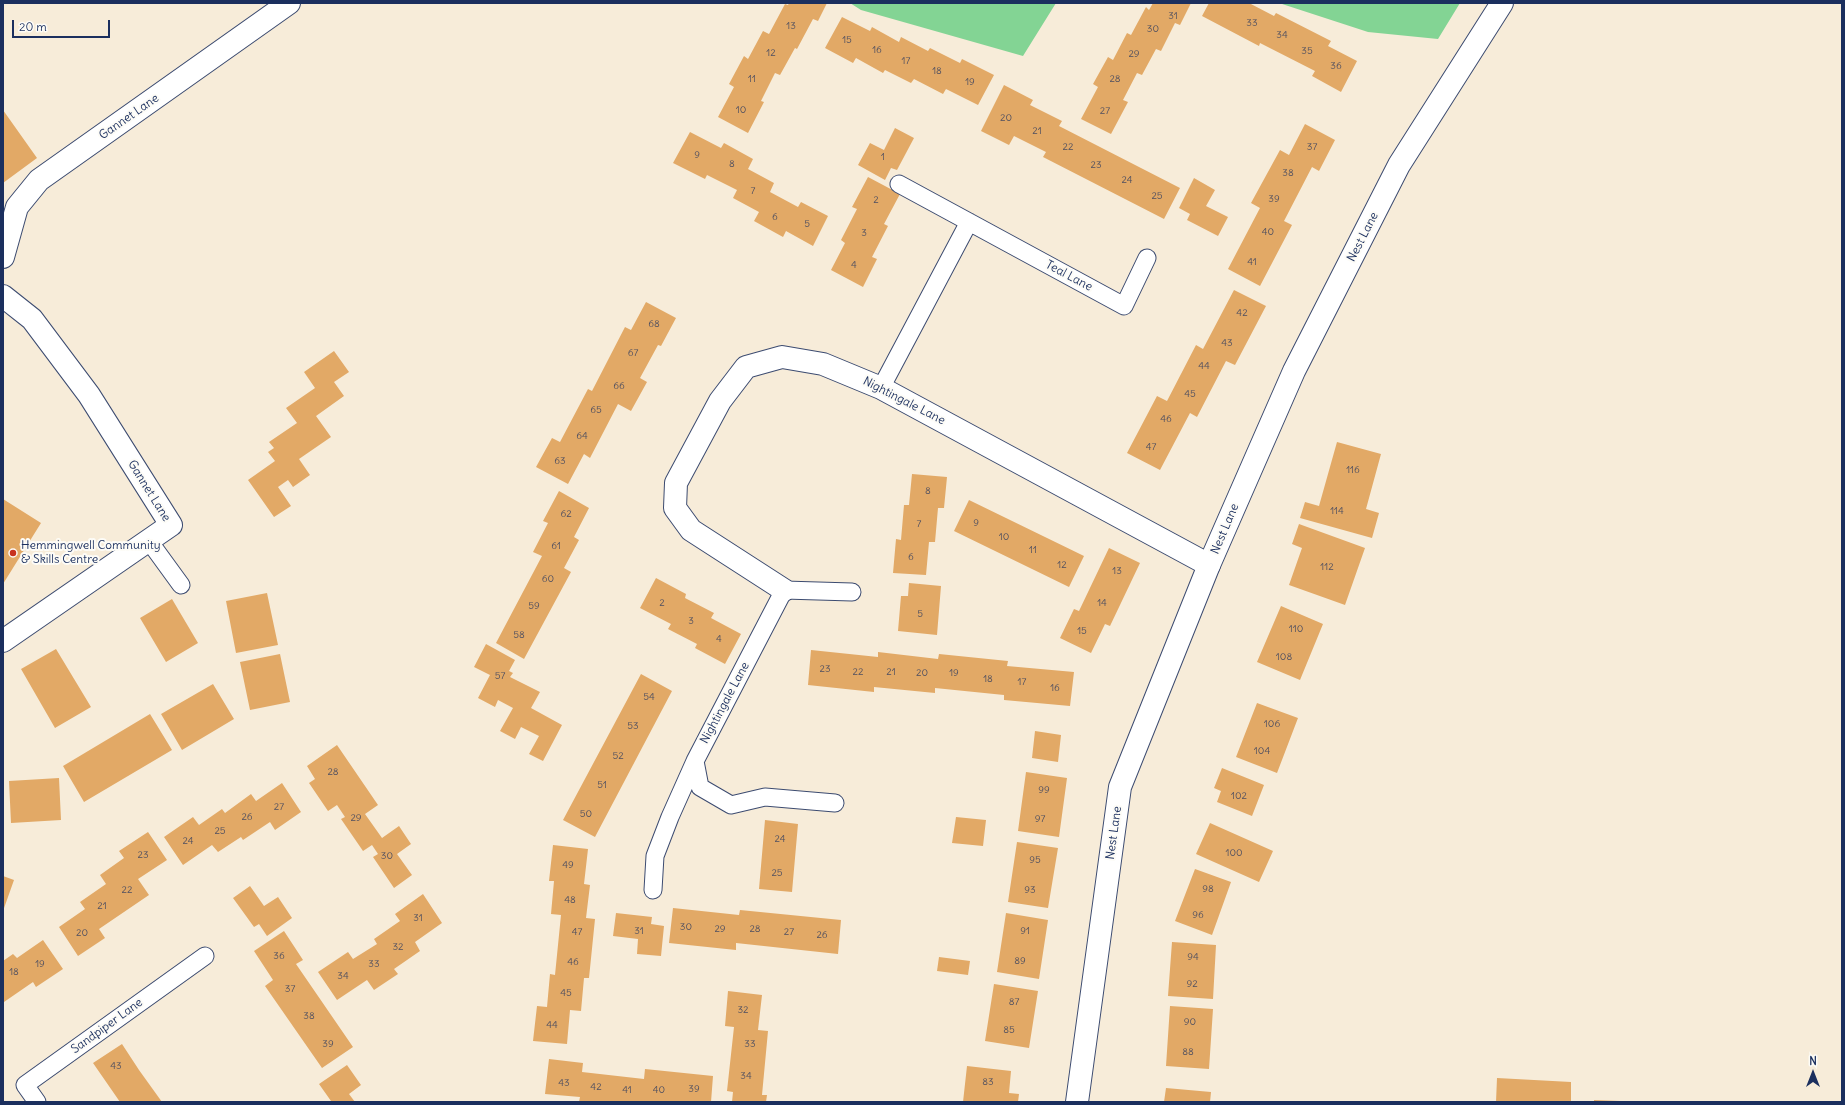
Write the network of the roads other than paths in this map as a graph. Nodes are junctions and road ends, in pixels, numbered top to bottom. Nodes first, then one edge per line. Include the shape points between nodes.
1 (289, 3) edge
2 (1502, 3) edge
3 (899, 184) dead end
4 (969, 222) junction
5 (3, 257) edge
6 (1147, 258) dead end
7 (3, 296) edge
8 (881, 388) junction
9 (149, 541) junction
10 (1209, 565) junction
11 (181, 585) dead end
12 (784, 590) junction
13 (852, 592) dead end
14 (3, 641) edge
15 (695, 761) junction
16 (835, 803) dead end
17 (653, 890) dead end
18 (206, 956) dead end
19 (36, 1102) edge
20 (1077, 1102) edge

1 - 5 street, Gannet Lane via 39,180 17,207
2 - 10 street, Nest Lane via 1399,165 1294,371
3 - 4 lane, Teal Lane
4 - 6 lane, Teal Lane via 1124,306
4 - 8 lane
7 - 9 street, Gannet Lane via 32,319 89,395 170,526
8 - 10 street, Nightingale Lane
8 - 12 street, Nightingale Lane via 823,364 782,357 746,368 720,401 676,483 675,508 691,530
9 - 11 lane
9 - 14 street, Gannet Lane
10 - 20 street, Nest Lane via 1120,787
12 - 13 lane
12 - 15 lane, Nightingale Lane
15 - 16 lane via 700,787 731,805 765,797
15 - 17 lane, Nightingale Lane via 656,856
18 - 19 lane, Sandpiper Lane via 25,1085

